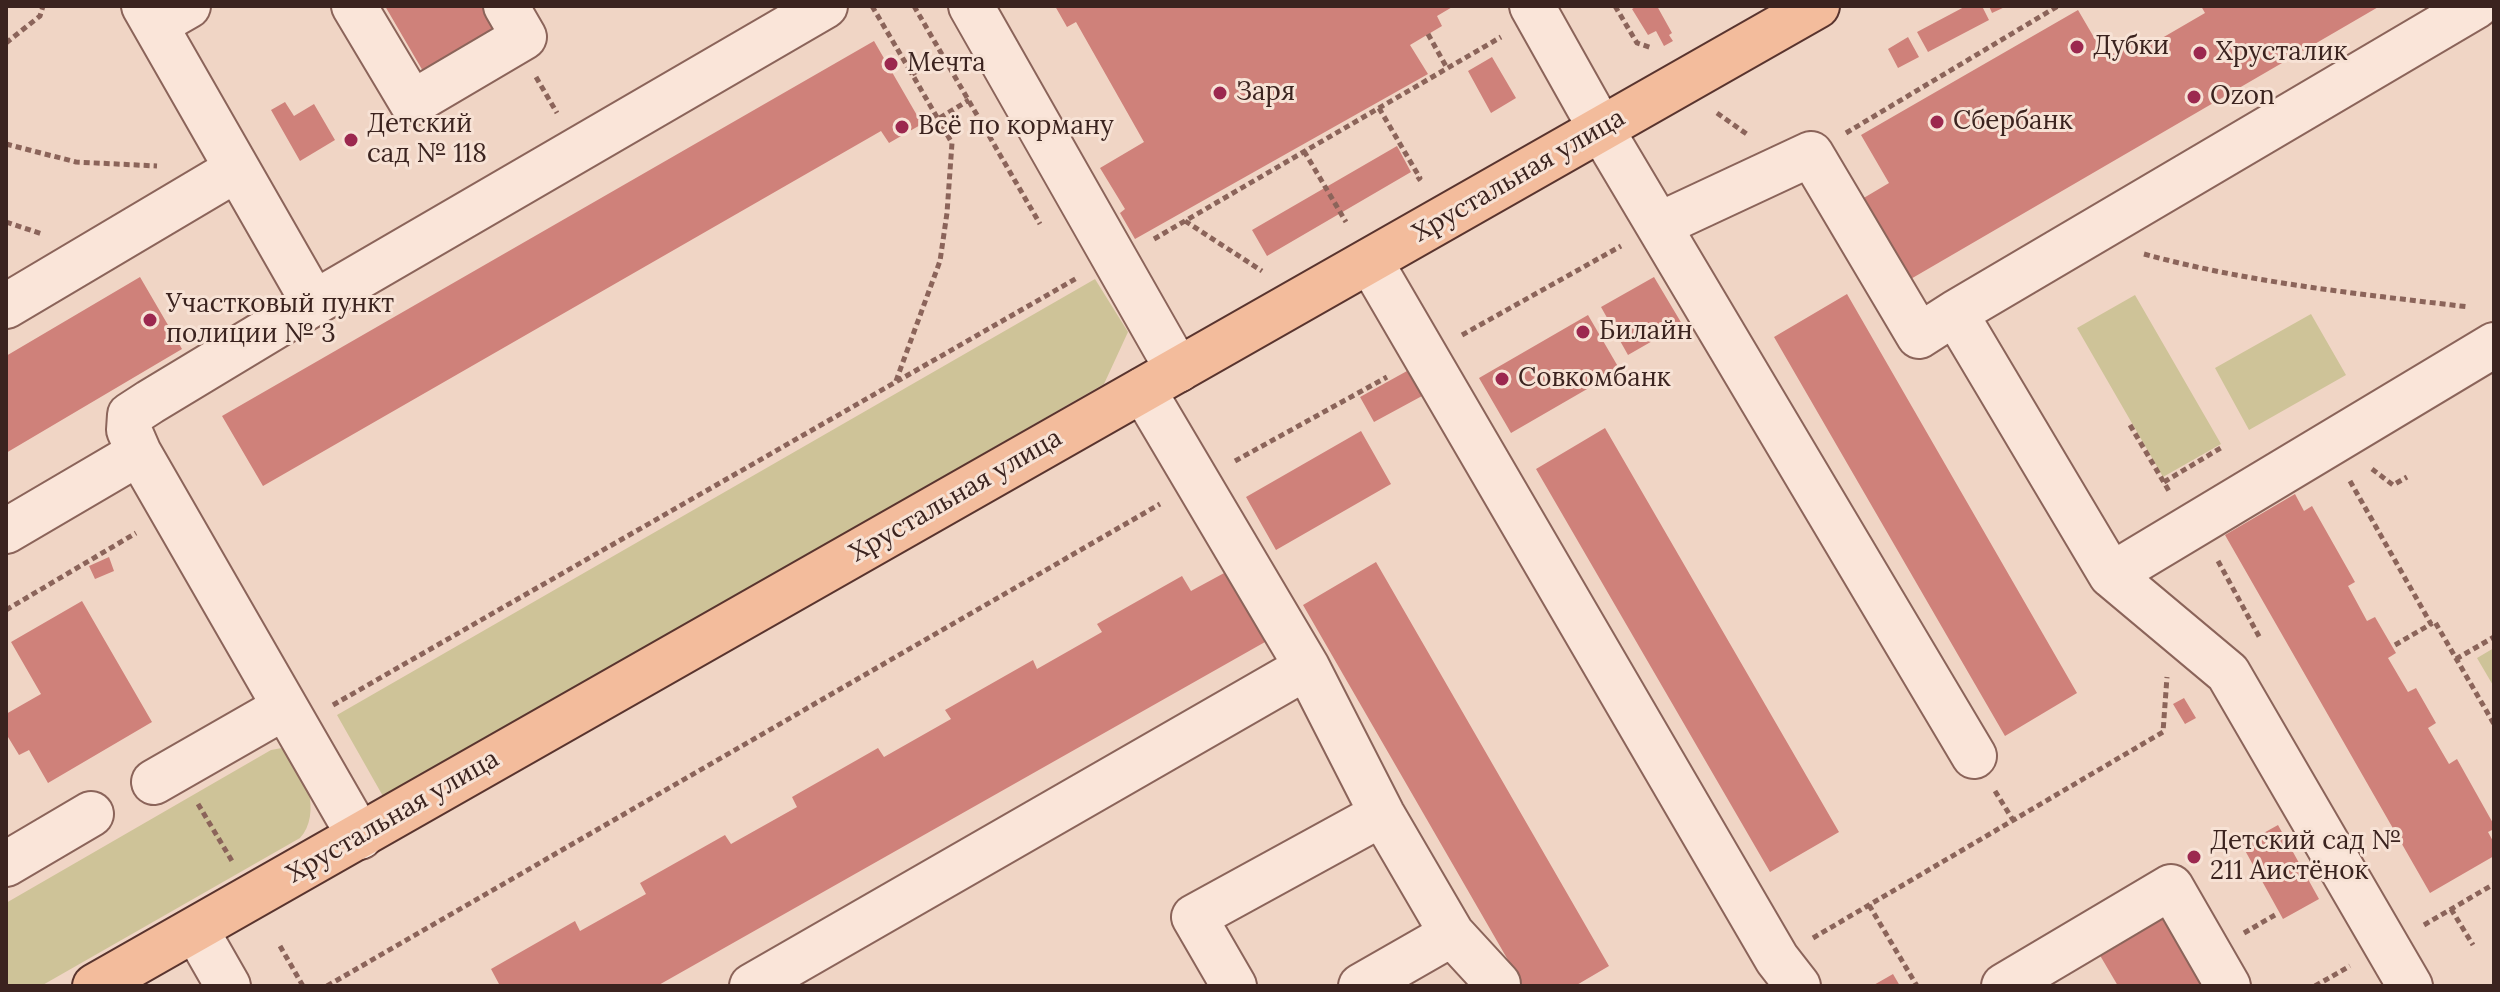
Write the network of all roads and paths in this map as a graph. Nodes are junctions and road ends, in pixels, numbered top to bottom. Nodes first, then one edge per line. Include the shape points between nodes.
1 (43, 6) edge
2 (354, 6) edge
3 (872, 6) edge
4 (914, 6) edge
5 (1615, 6) edge
6 (1817, 6) edge
7 (2058, 6) edge
8 (2476, 6) edge
9 (810, 10) edge
10 (1535, 11) edge
11 (162, 12) edge
12 (978, 19) edge
13 (510, 24) edge
14 (1428, 34) dead end
15 (6, 43) edge
16 (1665, 53) dead end
17 (943, 56) junction
18 (1447, 68) junction
19 (912, 74) junction
20 (969, 100) junction
21 (1379, 108) junction
22 (938, 119) junction
23 (1601, 129) junction
24 (6, 144) edge
25 (578, 149) junction
26 (1304, 151) junction
27 (1811, 154) junction
28 (223, 177) junction
29 (1408, 186) dead end
30 (1358, 215) dead end
31 (1185, 221) junction
32 (1346, 223) junction
33 (1661, 224) junction
34 (1041, 225) dead end
35 (1334, 230) dead end
36 (2083, 237) junction
37 (1116, 261) junction
38 (1370, 261) junction
39 (1273, 264) dead end
40 (314, 303) junction
41 (6, 306) edge
42 (1955, 313) junction
43 (2484, 326) edge
44 (1425, 356) junction
45 (1160, 380) junction
46 (895, 382) junction
47 (2130, 425) dead end
48 (2224, 446) dead end
49 (139, 453) junction
50 (2364, 463) dead end
51 (2347, 477) dead end
52 (2407, 477) dead end
53 (1198, 482) junction
54 (2164, 482) junction
55 (140, 530) dead end
56 (6, 531) edge
57 (2204, 542) junction
58 (2111, 575) junction
59 (6, 610) edge
60 (2431, 624) junction
61 (2494, 637) edge
62 (2262, 642) dead end
63 (2395, 645) dead end
64 (2456, 659) junction
65 (1307, 667) junction
66 (2168, 668) dead end
67 (290, 717) junction
68 (2494, 724) edge
69 (1974, 756) dead end
70 (154, 782) dead end
71 (196, 801) dead end
72 (91, 814) dead end
73 (1382, 814) junction
74 (360, 837) junction
75 (233, 863) dead end
76 (6, 864) edge
77 (2494, 884) edge
78 (1869, 905) junction
79 (2451, 909) junction
80 (2415, 912) dead end
81 (2423, 926) junction
82 (196, 930) junction
83 (1452, 934) junction
84 (2428, 934) dead end
85 (2473, 945) dead end
86 (280, 946) dead end
87 (1787, 973) edge
88 (1498, 984) dead end
89 (95, 986) edge
90 (228, 986) edge
91 (303, 986) edge
92 (327, 986) edge
93 (752, 986) edge
94 (1234, 986) edge
95 (1361, 986) edge
96 (1917, 986) edge
97 (2004, 986) edge
98 (2228, 986) edge
99 (2410, 986) edge

1 - 15 path via 40,16
2 - 13 street via 412,103
3 - 19 path
4 - 17 path
5 - 16 path via 1637,43
6 - 23 main road, Хрустальная улица
7 - 27 path
8 - 36 street
9 - 25 street
10 - 18 path
10 - 23 street
11 - 28 street
12 - 17 path
12 - 37 street
13 - 25 path
14 - 18 path
17 - 19 path
17 - 20 path
18 - 21 path
19 - 22 path
20 - 22 path
20 - 34 path
21 - 26 path
21 - 29 path via 1420,178
22 - 46 path via 952,143 940,261
23 - 33 street
23 - 38 main road, Хрустальная улица
24 - 28 path via 76,162 168,166
25 - 40 street
26 - 31 path
26 - 32 path
27 - 33 street
27 - 42 street via 1919,336
28 - 40 street
28 - 41 street
30 - 32 path
31 - 37 path
31 - 39 path via 1261,271
32 - 35 path
33 - 44 path
33 - 69 street
36 - 42 street
36 - 43 path via 2192,267 2329,290
37 - 45 street
37 - 46 path
38 - 44 street
38 - 45 main road, Хрустальная улица
40 - 49 street via 130,415 129,430
42 - 58 street
43 - 57 street
44 - 53 path
44 - 87 street
45 - 53 street
45 - 74 main road, Хрустальная улица
46 - 67 path
47 - 54 path
48 - 54 path
49 - 56 street
49 - 67 street
50 - 52 path via 2393,485
51 - 60 path
53 - 65 street
53 - 92 path
54 - 57 path
55 - 59 path
57 - 58 street
57 - 62 path
58 - 99 street via 2228,673
60 - 63 path
60 - 64 path via 2435,622
61 - 64 path
64 - 68 path
65 - 73 street
65 - 93 street
66 - 78 path via 2163,732
67 - 70 street
67 - 74 street
71 - 75 path
72 - 76 street
73 - 83 street
73 - 94 street via 1194,917
74 - 82 main road, Хрустальная улица
77 - 79 path
78 - 87 path
78 - 96 path
79 - 81 path
79 - 85 path
80 - 81 path
81 - 84 path
82 - 89 main road, Хрустальная улица
82 - 90 street
83 - 88 street
83 - 95 street
86 - 91 path
97 - 98 street via 2171,887

